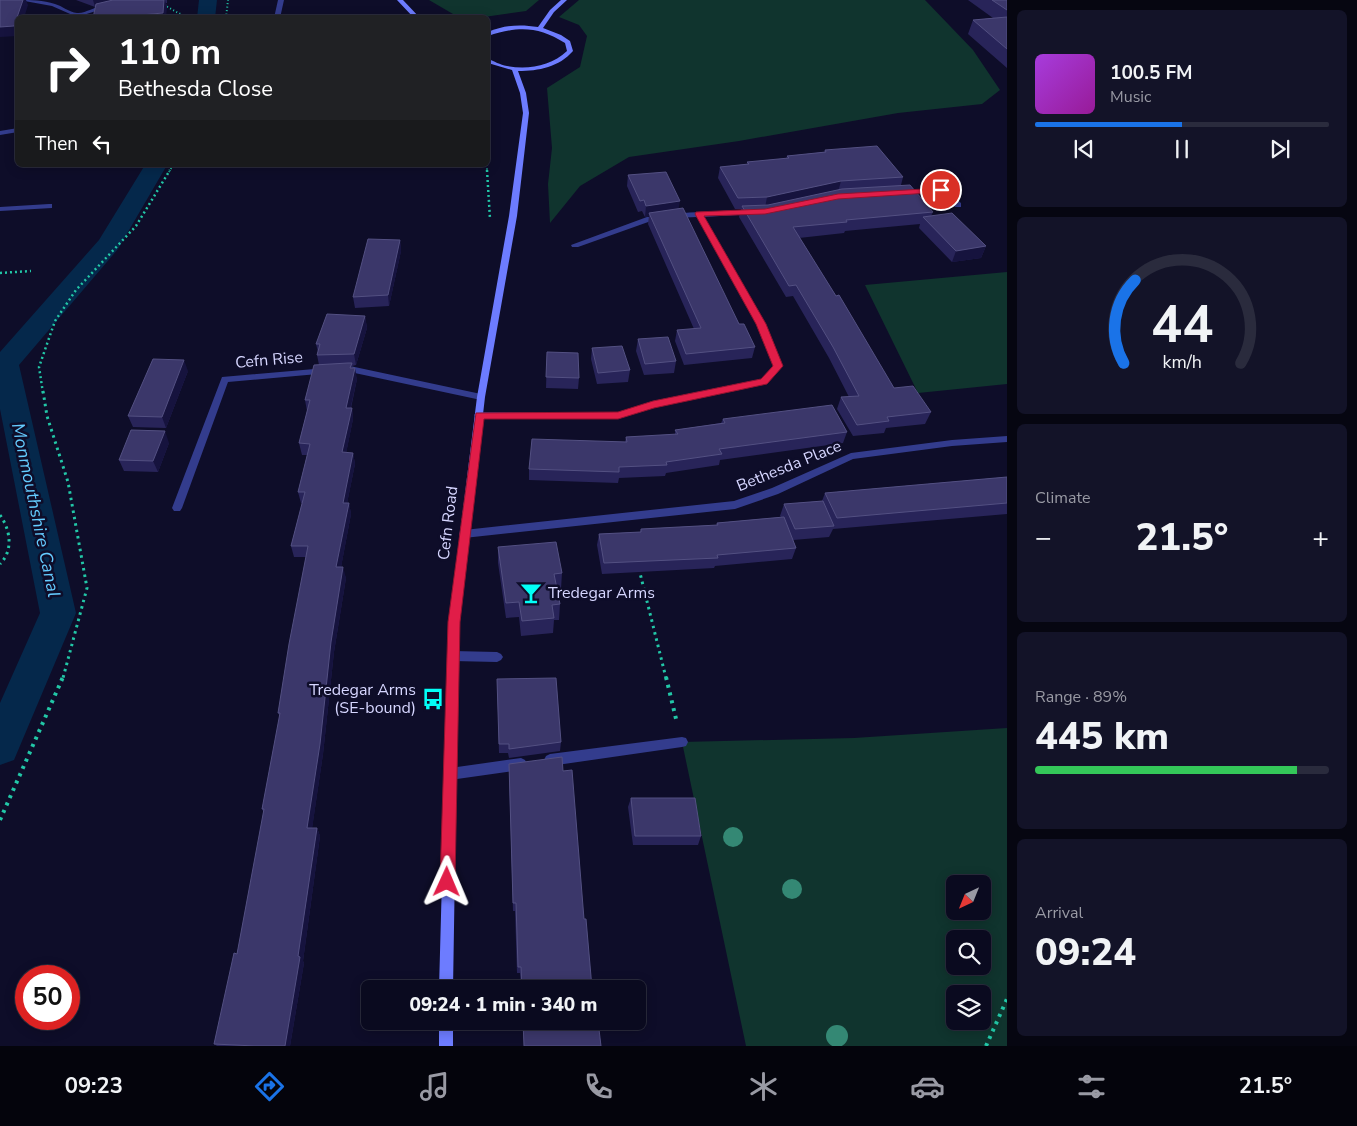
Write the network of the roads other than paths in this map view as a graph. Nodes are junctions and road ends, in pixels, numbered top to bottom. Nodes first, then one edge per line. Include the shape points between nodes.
1 (25, 0) edge
2 (281, 0) edge
3 (400, 0) edge
4 (564, 0) edge
5 (114, 7) edge
6 (75, 15) edge
7 (80, 15) edge
8 (278, 15) edge
9 (415, 15) edge
10 (540, 29) junction
11 (490, 33) edge
12 (490, 62) edge
13 (514, 68) junction
14 (15, 130) edge
15 (0, 133) edge
16 (937, 175) dead end
17 (941, 190) junction
18 (894, 193) edge
19 (958, 205) dead end
20 (49, 206) dead end
21 (0, 209) edge
22 (765, 212) edge
23 (699, 214) junction
24 (575, 246) dead end
25 (481, 397) junction
26 (479, 415) junction
27 (1007, 439) edge
28 (177, 508) dead end
29 (464, 534) junction
30 (453, 656) junction
31 (497, 657) dead end
32 (682, 742) road end
33 (450, 774) junction
34 (446, 980) edge
35 (446, 1030) edge
36 (446, 1046) edge

1 - 6 street via 52,5
2 - 8 street
3 - 9 main road
4 - 10 main road
5 - 7 street
10 - 11 main road via 507,28
10 - 13 main road via 556,33 568,42 570,51 564,59 547,66
12 - 13 main road
13 - 25 main road, Cefn Road via 526,113 513,216
14 - 15 street
16 - 17 street
17 - 18 street
17 - 19 street
20 - 21 street
22 - 23 street
23 - 24 street via 650,219
23 - 26 street via 761,324 778,366 764,382 653,404 618,416
25 - 26 main road, Cefn Road
25 - 28 street, Cefn Rise via 350,369 225,379
26 - 29 main road, Cefn Road
27 - 29 street, Bethesda Place via 851,456 775,491 735,505
29 - 30 main road, Cefn Road
30 - 31 street
30 - 33 main road, Cefn Road
32 - 33 street
33 - 34 main road, Cefn Road
35 - 36 main road

